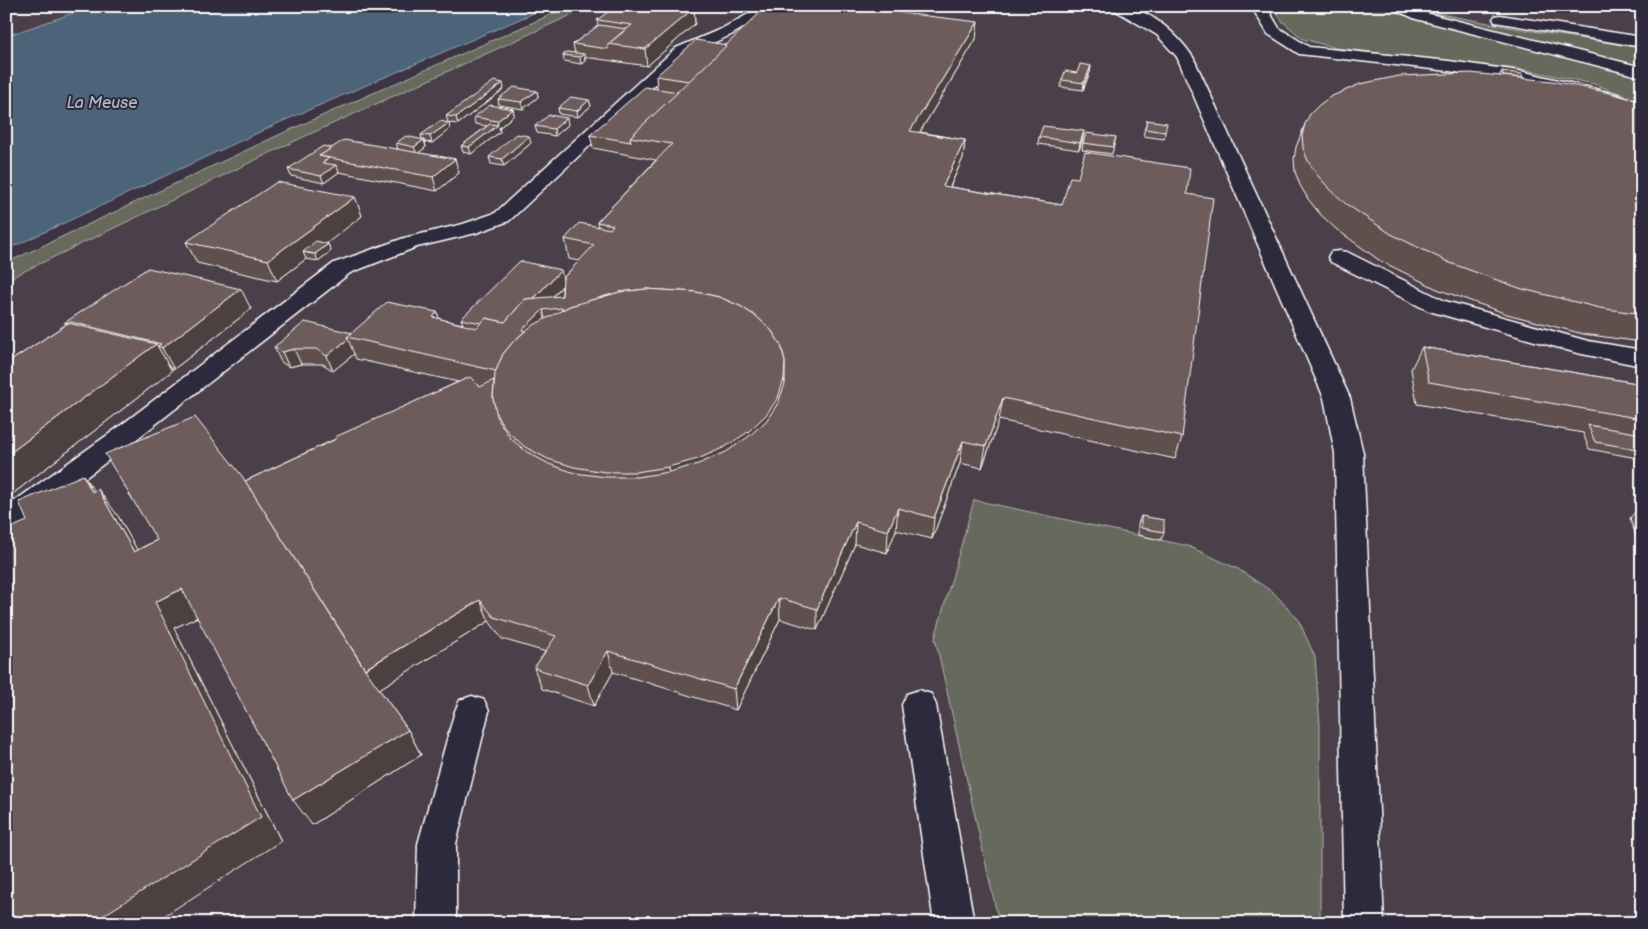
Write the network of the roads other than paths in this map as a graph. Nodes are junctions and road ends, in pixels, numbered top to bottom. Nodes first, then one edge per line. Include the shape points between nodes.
1 (774, 6) edge
2 (1115, 6) edge
3 (1259, 6) edge
4 (1398, 6) edge
5 (1417, 6) edge
6 (1642, 42) edge
7 (1642, 72) edge
8 (1642, 111) edge
9 (1339, 257) dead end
10 (1642, 358) edge
11 (6, 522) edge
12 (919, 705) dead end
13 (472, 712) dead end
14 (436, 923) edge
15 (954, 923) edge
16 (1364, 923) edge

1 - 11 lane via 682,51 502,217 469,229 411,242 342,268
2 - 16 lane via 1156,26 1175,42 1185,56 1337,398 1349,453
3 - 8 lane via 1273,31 1305,51 1525,77 1610,98
4 - 7 lane via 1421,16
5 - 6 lane
9 - 10 lane via 1437,306 1586,348
12 - 15 lane
13 - 14 lane via 437,844

